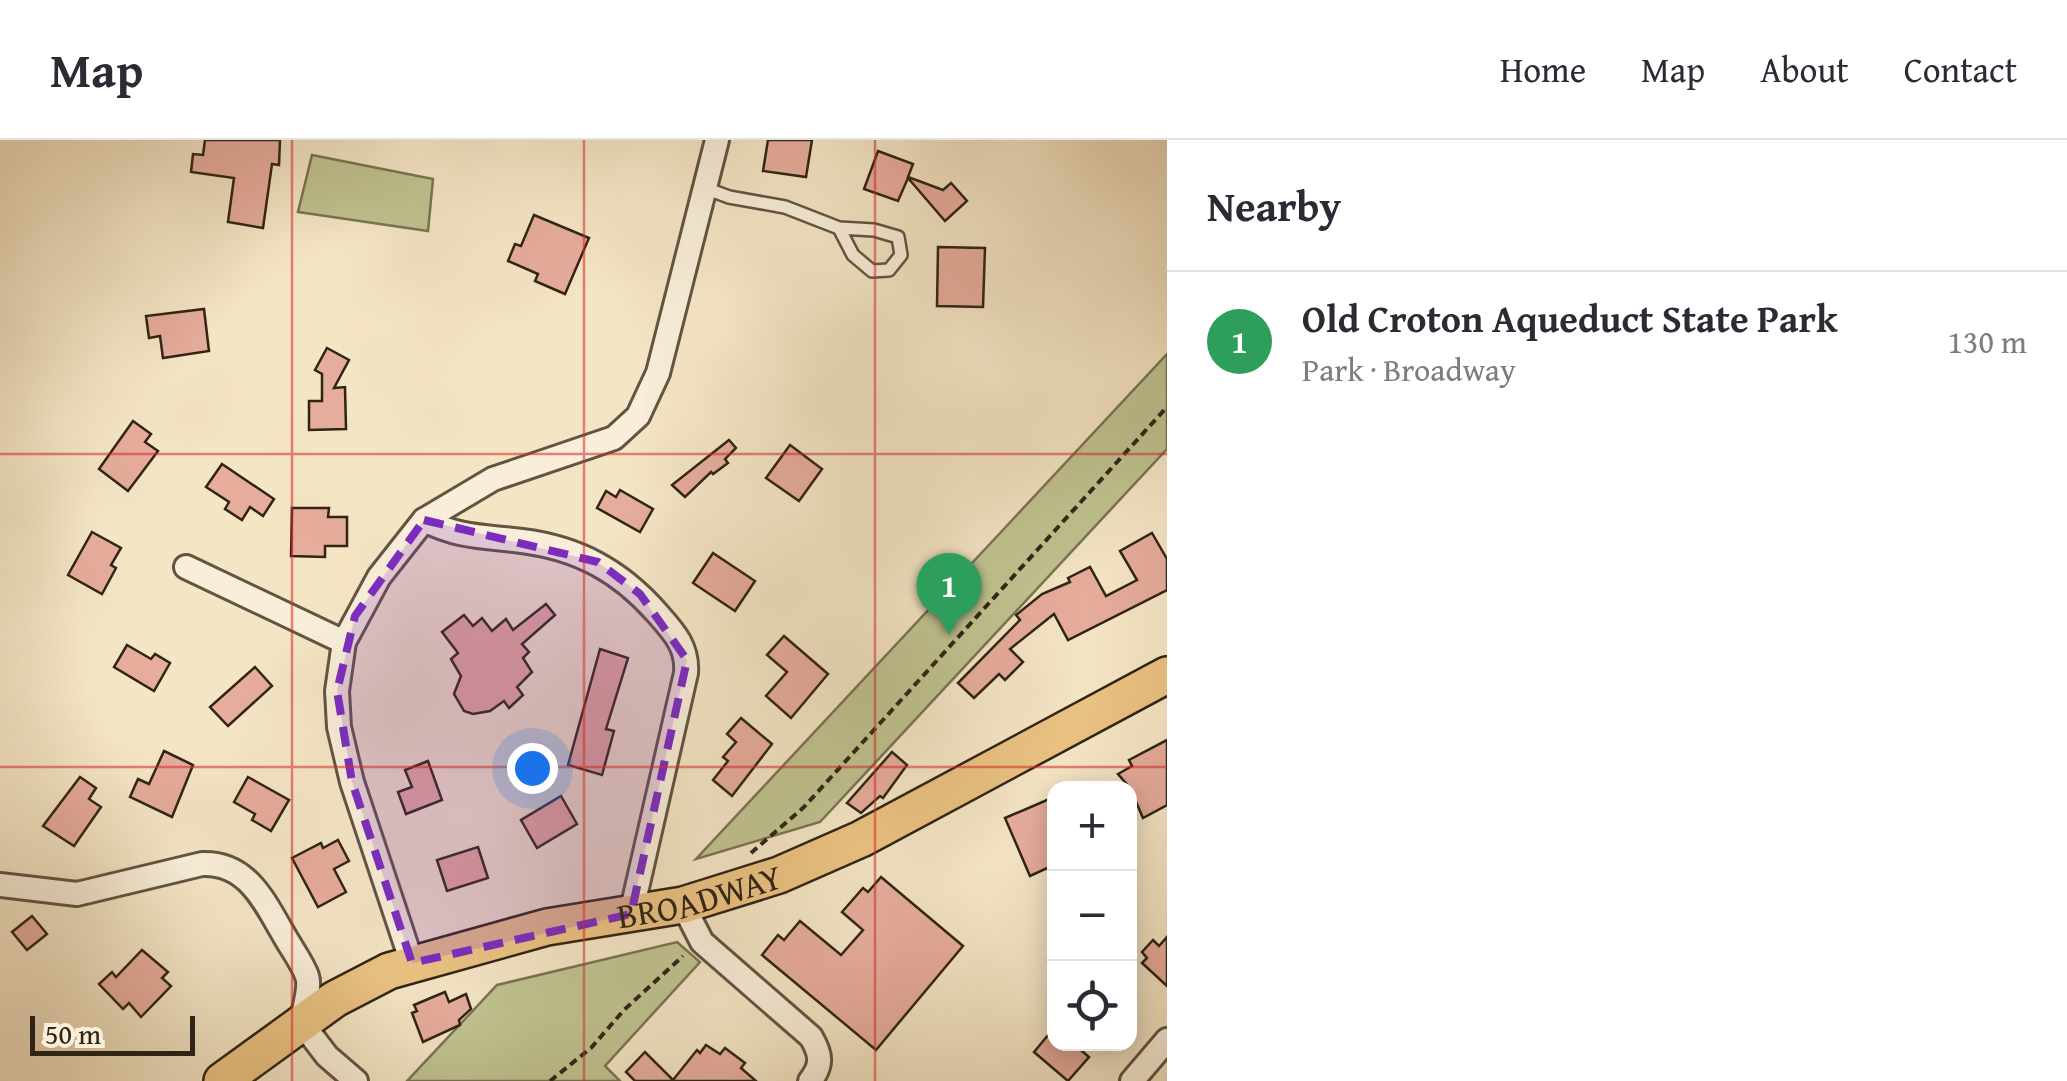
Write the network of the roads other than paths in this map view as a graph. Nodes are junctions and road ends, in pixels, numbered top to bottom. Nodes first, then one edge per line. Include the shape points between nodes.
1 (717, 140) edge
2 (705, 188) junction
3 (839, 228) junction
4 (424, 520) junction
5 (186, 567) dead end
6 (344, 642) junction
7 (1167, 675) edge
8 (0, 885) edge
9 (683, 905) junction
10 (630, 914) junction
11 (412, 963) junction
12 (302, 1022) junction
13 (1167, 1040) edge
14 (222, 1081) edge
15 (356, 1081) edge
16 (810, 1081) edge
17 (1132, 1081) edge

1 - 2 street
2 - 3 lane
2 - 4 street via 658,374 638,416 614,438 493,479
3 - 3 lane via 852,255 872,271 889,270 901,255 898,237
4 - 6 street via 378,577
4 - 10 street via 467,536 542,544 598,562 640,594 685,651 682,693
5 - 6 street
6 - 11 street via 339,726
7 - 9 main road, BROADWAY via 861,839
8 - 12 street via 78,894 202,864 235,869 264,901 308,979
9 - 10 main road, BROADWAY
9 - 16 street via 700,937 811,1037 820,1064
10 - 11 main road, BROADWAY via 547,927
11 - 12 main road, BROADWAY
12 - 14 main road, BROADWAY
12 - 15 street
13 - 17 street

